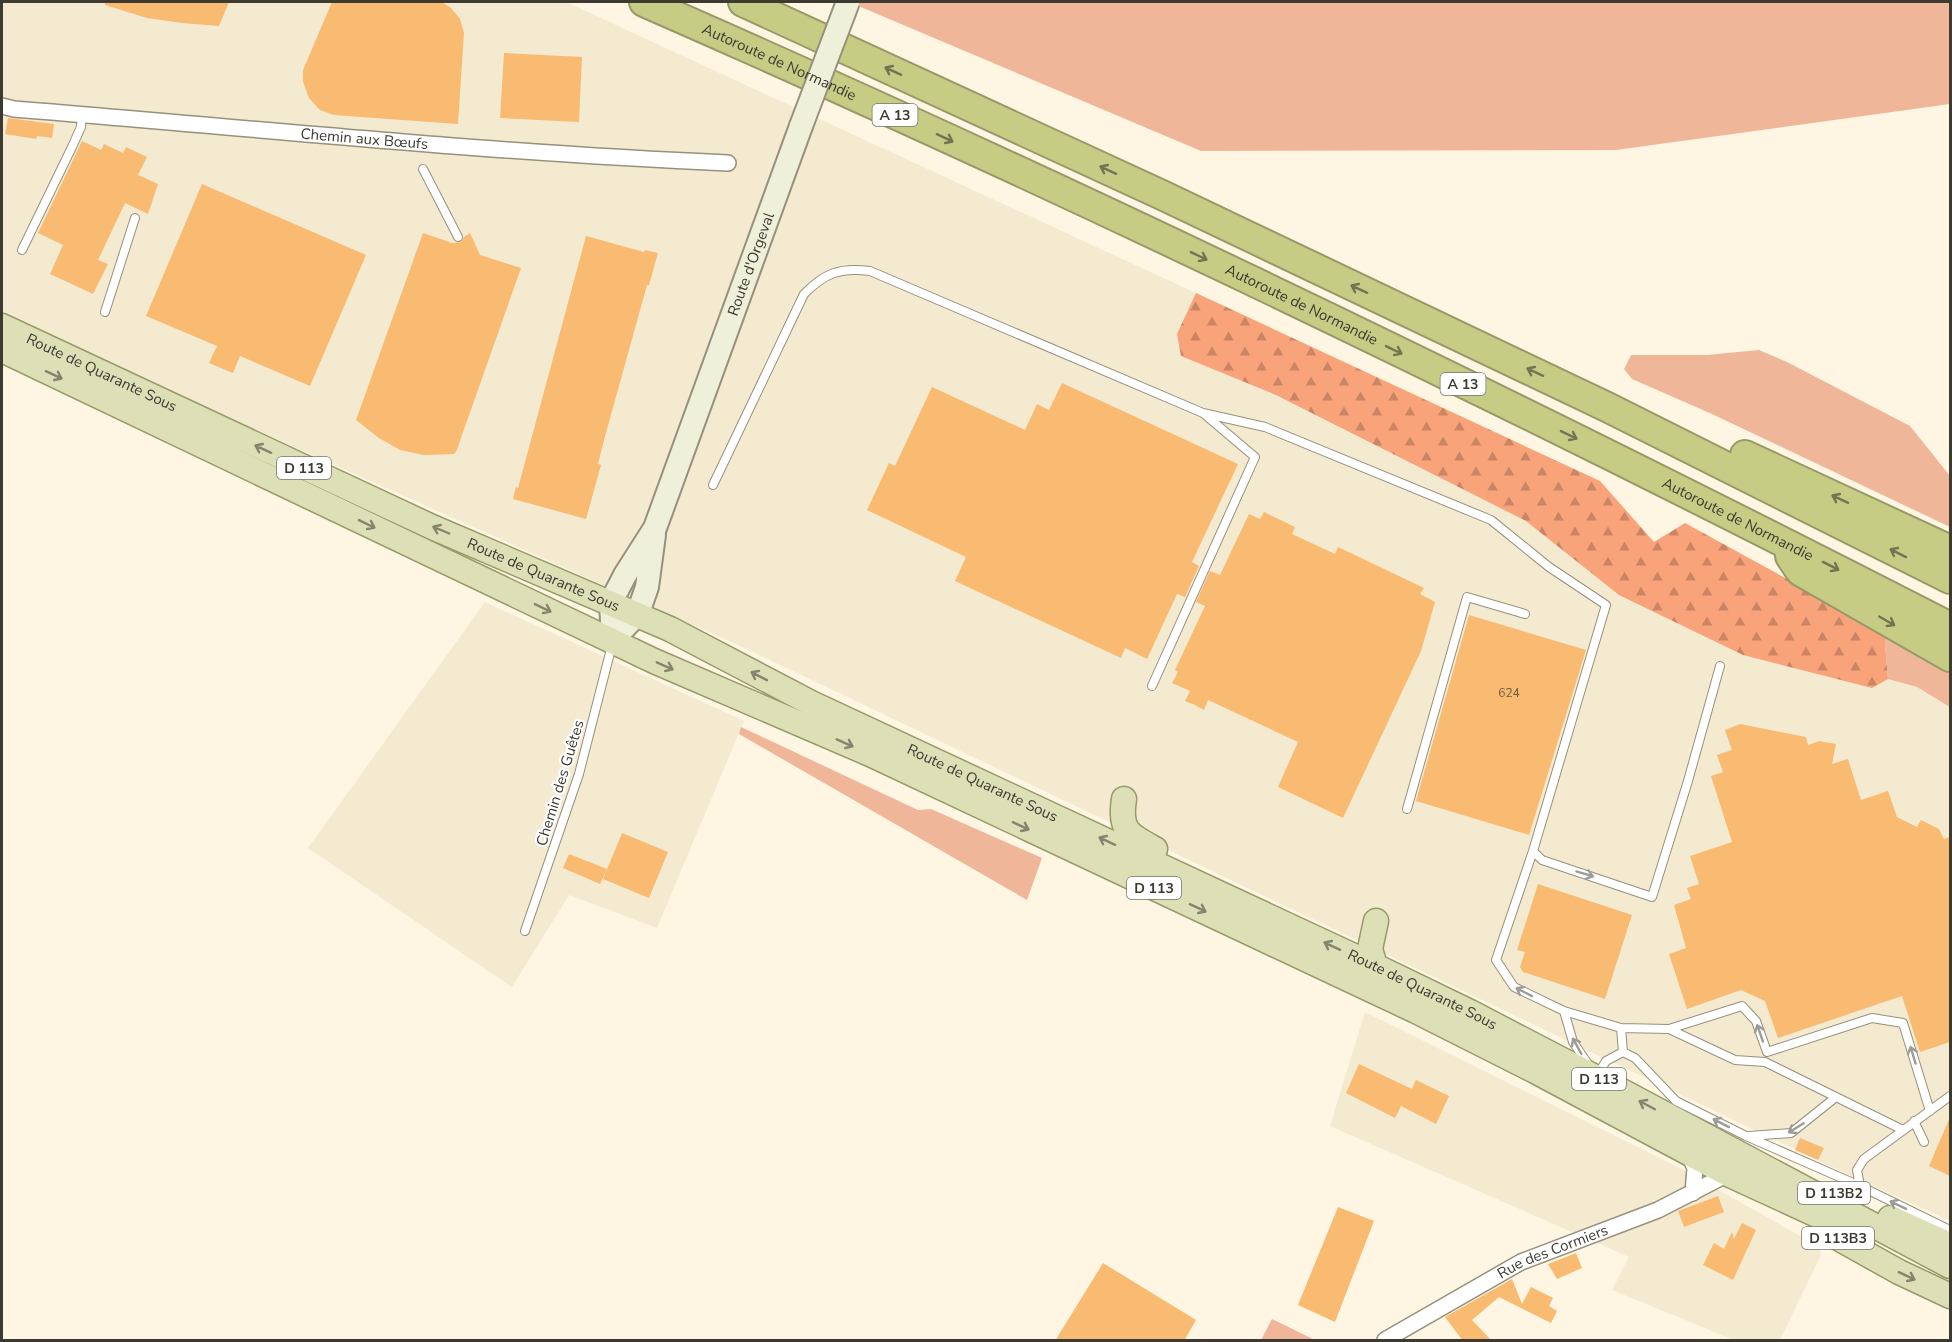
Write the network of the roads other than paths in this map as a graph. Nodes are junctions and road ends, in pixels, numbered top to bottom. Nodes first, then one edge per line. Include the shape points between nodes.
1 (644, 2) edge
2 (743, 2) edge
3 (848, 2) edge
4 (2, 106) edge
5 (82, 114) junction
6 (728, 163) dead end
7 (423, 169) dead end
8 (135, 218) dead end
9 (458, 237) dead end
10 (22, 250) dead end
11 (105, 312) dead end
12 (2, 326) edge
13 (2, 350) edge
14 (1607, 407) junction
15 (1203, 412) junction
16 (713, 485) dead end
17 (655, 528) junction
18 (1779, 539) junction
19 (1950, 550) edge
20 (1950, 579) edge
21 (611, 602) junction
22 (638, 613) junction
23 (1525, 614) dead end
24 (1950, 627) edge
25 (612, 641) junction
26 (1950, 657) edge
27 (1720, 666) dead end
28 (1152, 686) dead end
29 (1124, 799) dead end
30 (1407, 808) dead end
31 (1533, 851) junction
32 (1161, 866) junction
33 (1376, 921) dead end
34 (525, 931) dead end
35 (1375, 966) junction
36 (1563, 1011) junction
37 (1621, 1028) junction
38 (1669, 1029) junction
39 (1623, 1052) junction
40 (1767, 1052) junction
41 (1765, 1062) junction
42 (1591, 1088) junction
43 (1836, 1096) junction
44 (1950, 1096) edge
45 (1930, 1111) junction
46 (1914, 1121) junction
47 (1903, 1130) junction
48 (1746, 1136) junction
49 (1924, 1142) dead end
50 (1717, 1143) junction
51 (1688, 1153) junction
52 (1728, 1174) junction
53 (1860, 1186) junction
54 (1693, 1193) junction
55 (1950, 1230) edge
56 (1950, 1245) edge
57 (1950, 1266) edge
58 (1950, 1277) edge
59 (1950, 1296) edge
60 (1385, 1341) edge

1 -> 18 highway, Autoroute de Normandie / A 13 via 1147,231
14 -> 2 highway, A 13
3 - 17 street, Route d'Orgeval, bridge
4 - 5 street, Chemin aux Bœufs
5 - 6 street, Chemin aux Bœufs via 467,147
5 - 10 lane via 81,127
7 - 9 lane
8 - 11 lane
21 -> 12 main road, Route de Quarante Sous / D 113 via 422,522
13 -> 25 main road, Route de Quarante Sous / D 113
19 -> 14 highway via 1657,412
20 -> 14 highway, A 13
15 - 16 lane via 870,271 841,270 826,276 804,294
15 - 28 lane via 1255,457
15 - 31 lane via 1265,427 1491,520 1549,567 1606,605
17 - 21 street, Route d'Orgeval
17 - 22 street, Route d'Orgeval
18 -> 24 highway, Autoroute de Normandie / A 13
18 -> 26 highway via 1800,571
21 - 22 main road, Route de Quarante Sous / D 113
21 - 25 street
22 - 25 street
32 -> 22 main road, Route de Quarante Sous / D 113 via 821,708
23 - 30 lane via 1467,597
25 - 34 lane, Chemin des Guêtes via 579,774
25 -> 42 main road, Route de Quarante Sous / D 113 via 870,754 1426,1016
31 -> 27 lane via 1542,860 1652,897
29 - 32 main road via 1123,823 1131,837 1162,853
36 -> 31 lane via 1514,987 1496,960
35 -> 32 main road, Route de Quarante Sous / D 113
33 - 35 main road via 1370,949
35 - 42 main road, Route de Quarante Sous / D 113 via 1470,1012
36 - 37 lane
42 -> 36 lane
37 - 38 lane
37 - 39 lane
40 -> 38 lane via 1756,1021 1742,1006
38 - 41 lane via 1736,1060
39 - 42 lane via 1606,1061
48 -> 39 lane via 1676,1101 1635,1058
40 - 41 lane
45 -> 40 lane via 1903,1023 1872,1018
41 - 43 lane
50 -> 42 main road, Route de Quarante Sous / D 113
42 - 51 main road, Route de Quarante Sous / D 113
43 - 47 lane
43 -> 48 lane via 1791,1133
44 - 45 lane
45 - 46 lane
46 - 47 lane
46 - 49 lane
47 - 53 lane via 1864,1159 1857,1170
48 - 53 lane
50 - 56 main road, D 113B2
50 - 57 main road, Route de Quarante Sous / D 113
51 - 52 main road, Route de Quarante Sous / D 113
51 - 54 street via 1695,1168
52 - 54 street, Rue des Cormiers
52 - 58 main road, Route de Quarante Sous / D 113
52 -> 59 main road, D 113B3 via 1899,1272
55 -> 53 lane
54 - 60 street, Rue des Cormiers via 1521,1262

